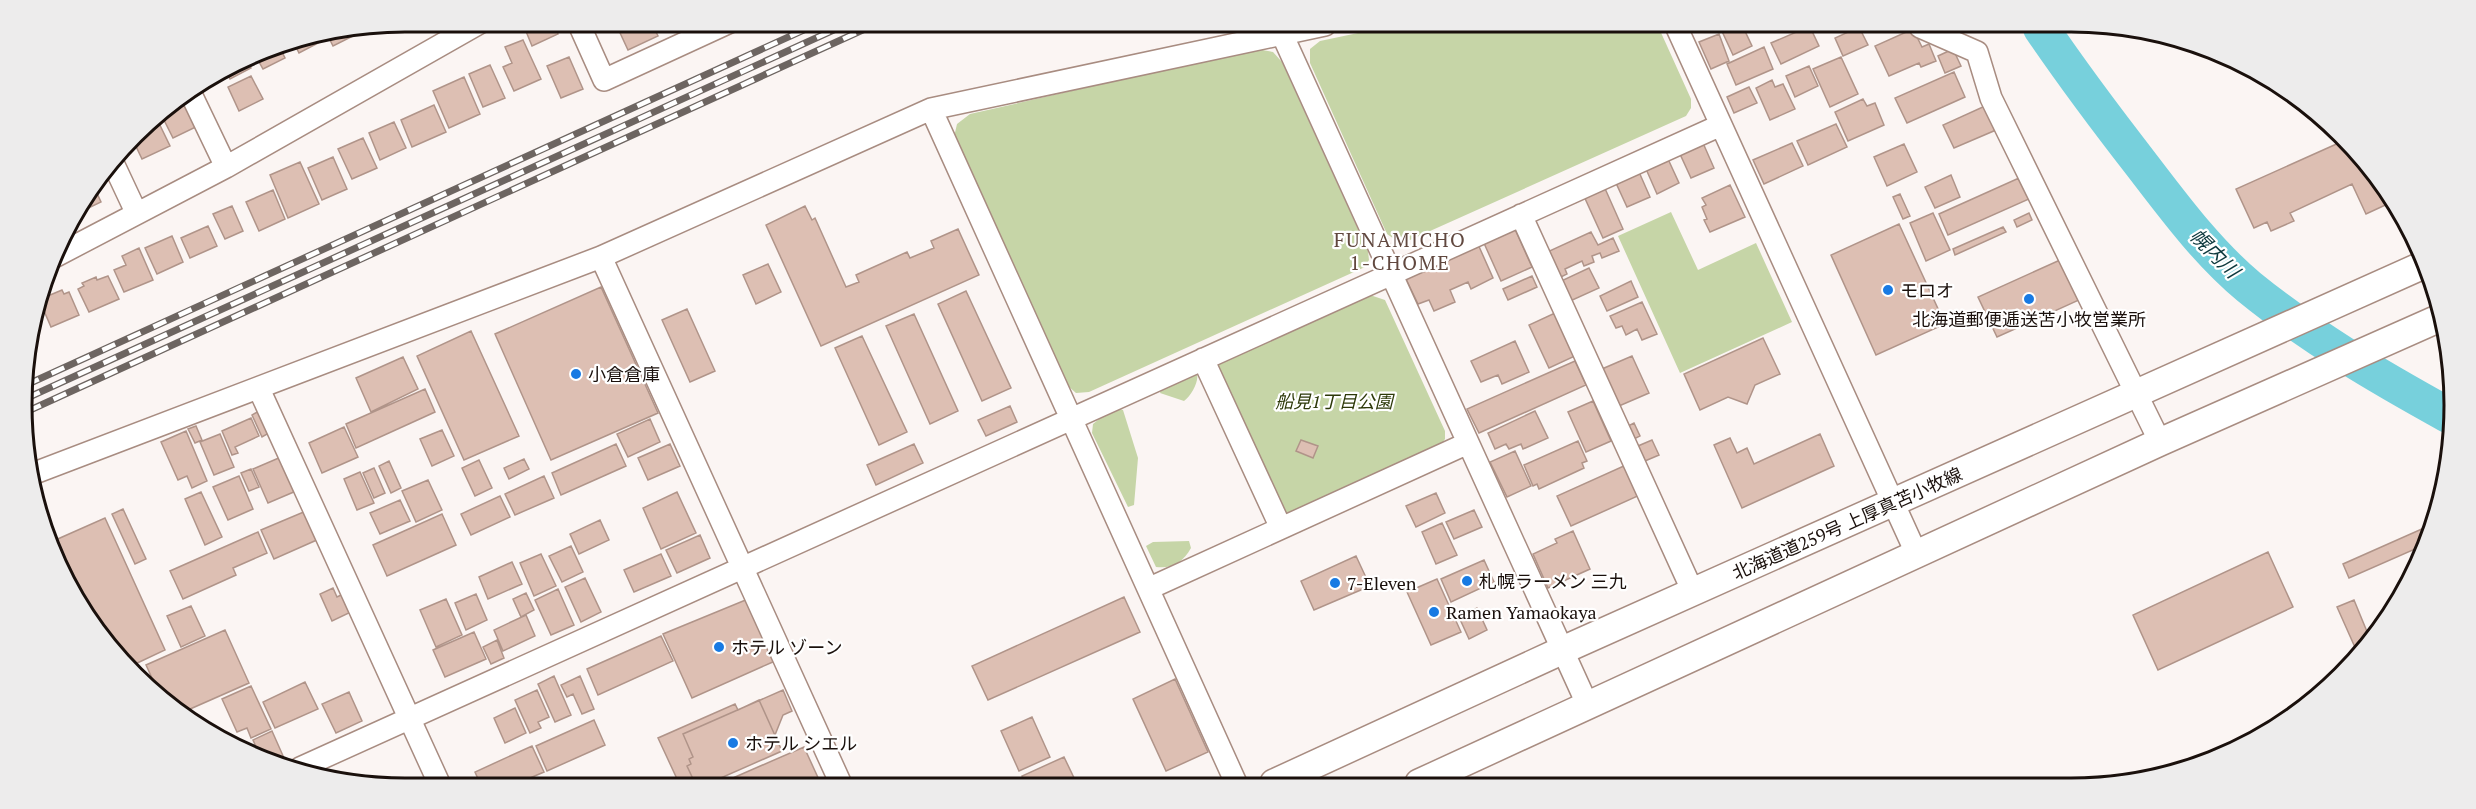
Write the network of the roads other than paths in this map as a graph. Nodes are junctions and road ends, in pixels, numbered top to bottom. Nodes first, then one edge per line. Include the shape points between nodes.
1 (464, 32) edge
2 (582, 32) edge
3 (708, 32) edge
4 (1292, 32) edge
5 (1679, 32) edge
6 (1933, 32) edge
7 (1282, 34) junction
8 (193, 97) edge
9 (931, 109) junction
10 (1721, 125) junction
11 (226, 167) junction
12 (116, 169) edge
13 (136, 212) junction
14 (1521, 215) junction
15 (65, 251) edge
16 (601, 257) junction
17 (2418, 267) edge
18 (1391, 274) junction
19 (2435, 320) edge
20 (1203, 359) junction
21 (259, 389) junction
22 (2136, 394) junction
23 (1072, 419) junction
24 (2160, 442) junction
25 (1468, 443) junction
26 (38, 472) edge
27 (1893, 503) junction
28 (1281, 528) junction
29 (1917, 555) junction
30 (743, 568) junction
31 (1150, 588) junction
32 (1693, 592) junction
33 (1563, 650) junction
34 (1588, 706) junction
35 (409, 719) junction
36 (307, 765) edge
37 (437, 778) edge
38 (838, 778) edge
39 (1234, 778) edge
40 (1285, 778) edge
41 (1430, 778) edge

1 - 11 street
2 - 3 street via 604,80
4 - 7 street
5 - 10 street
6 - 22 street via 1984,52 1991,98
7 - 9 street
7 - 18 street
8 - 11 street
9 - 16 street
9 - 23 street
10 - 14 street
10 - 27 street
11 - 13 street
12 - 13 street
13 - 15 street
14 - 18 street
14 - 32 street
16 - 21 street
16 - 30 street
17 - 22 main road, 北海道道259号 上厚真苫小牧線
18 - 20 street
18 - 25 street
19 - 24 main road
20 - 23 street
20 - 28 street
21 - 26 street
21 - 35 street
22 - 24 street
22 - 27 main road, 北海道道259号 上厚真苫小牧線
23 - 30 street
23 - 31 street
24 - 29 main road
25 - 28 street
25 - 33 street
27 - 29 street
27 - 32 main road, 北海道道259号 上厚真苫小牧線
28 - 31 street
29 - 34 main road
30 - 35 street
30 - 38 street
31 - 39 street
32 - 33 main road, 北海道道259号 上厚真苫小牧線
33 - 34 street
33 - 40 main road, 北海道道259号 上厚真苫小牧線
34 - 41 main road
35 - 36 street
35 - 37 street

